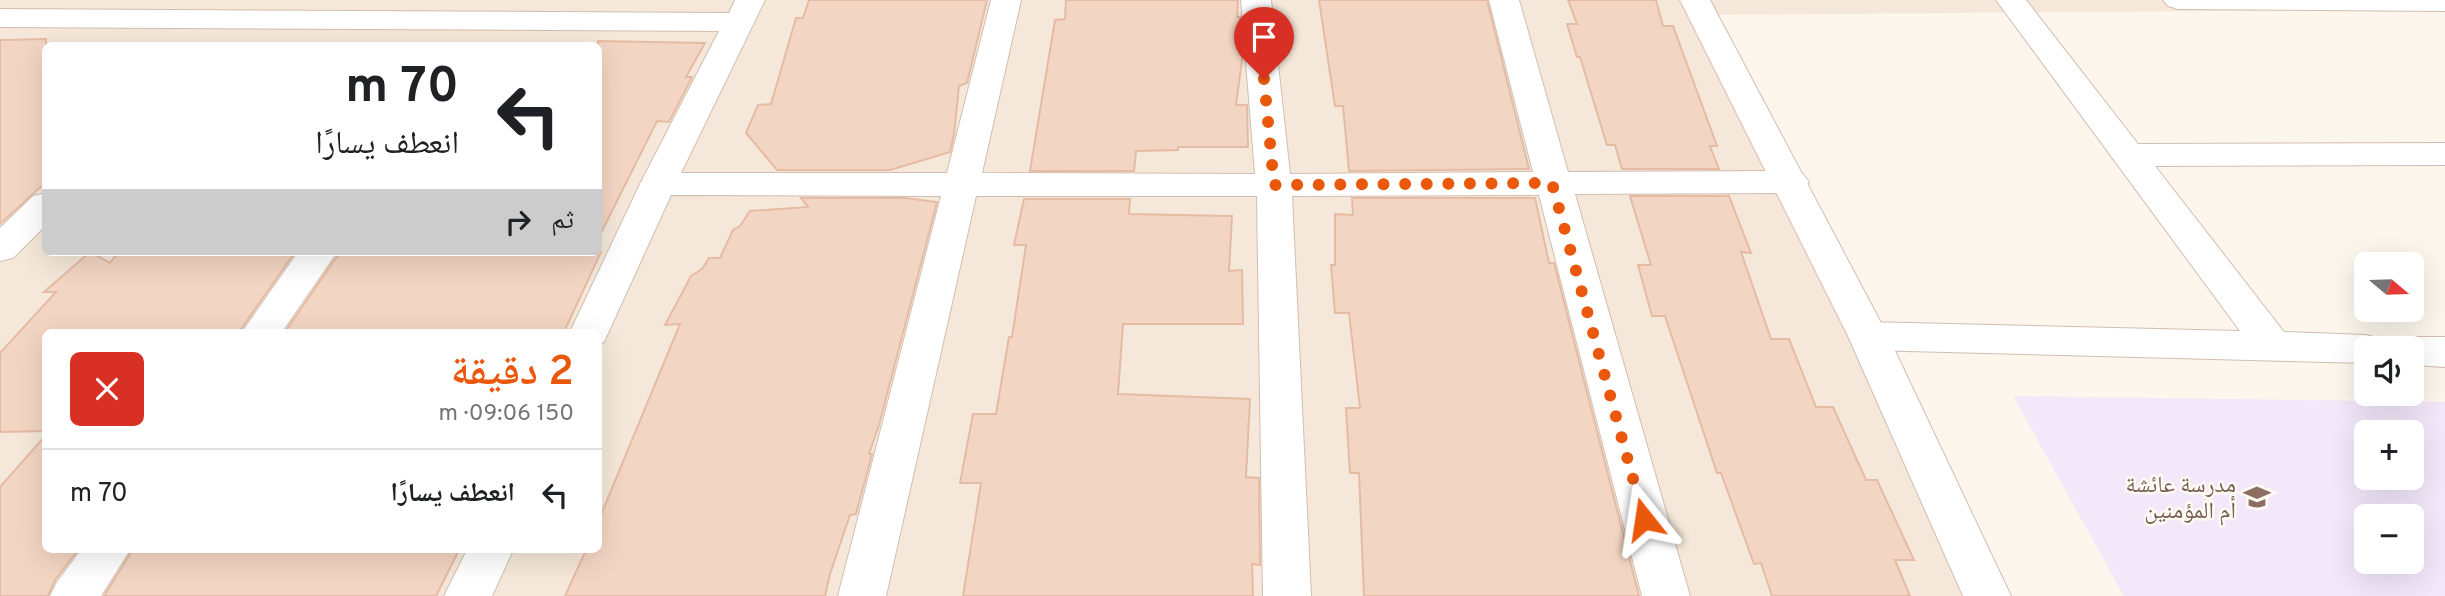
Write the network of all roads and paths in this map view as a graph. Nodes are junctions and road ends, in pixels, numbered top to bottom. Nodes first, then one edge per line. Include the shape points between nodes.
1 (1006, 0) edge
2 (1256, 0) edge
3 (1504, 0) edge
4 (1695, 0) edge
5 (2011, 0) edge
6 (2178, 0) edge
7 (2259, 0) edge
8 (2445, 2) edge
9 (239, 9) edge
10 (745, 11) edge
11 (0, 18) edge
12 (482, 23) edge
13 (207, 42) edge
14 (2445, 154) edge
15 (2128, 155) junction
16 (1791, 182) junction
17 (1552, 183) junction
18 (658, 184) junction
19 (961, 185) junction
20 (1274, 185) junction
21 (42, 208) edge
22 (0, 250) edge
23 (315, 256) edge
24 (263, 329) edge
25 (591, 329) edge
26 (1868, 336) junction
27 (2273, 347) junction
28 (2354, 349) edge
29 (2424, 351) edge
30 (2445, 352) edge
31 (105, 553) edge
32 (488, 553) edge
33 (74, 596) edge
34 (468, 596) edge
35 (862, 596) edge
36 (1287, 596) edge
37 (1666, 596) edge
38 (1987, 596) edge

1 - 19 street
2 - 20 street
3 - 17 street
4 - 16 street
5 - 15 street
6 - 7 street
7 - 8 street
9 - 11 street
9 - 12 street
9 - 13 street
10 - 12 street
10 - 18 street
14 - 15 street
15 - 27 street
16 - 17 street
16 - 26 street
17 - 20 street
17 - 37 street
18 - 19 street
18 - 25 street
19 - 20 street
19 - 35 street
20 - 36 street
21 - 22 street
23 - 24 street
26 - 27 street
26 - 38 street
27 - 28 street
29 - 30 street
31 - 33 street
32 - 34 street

